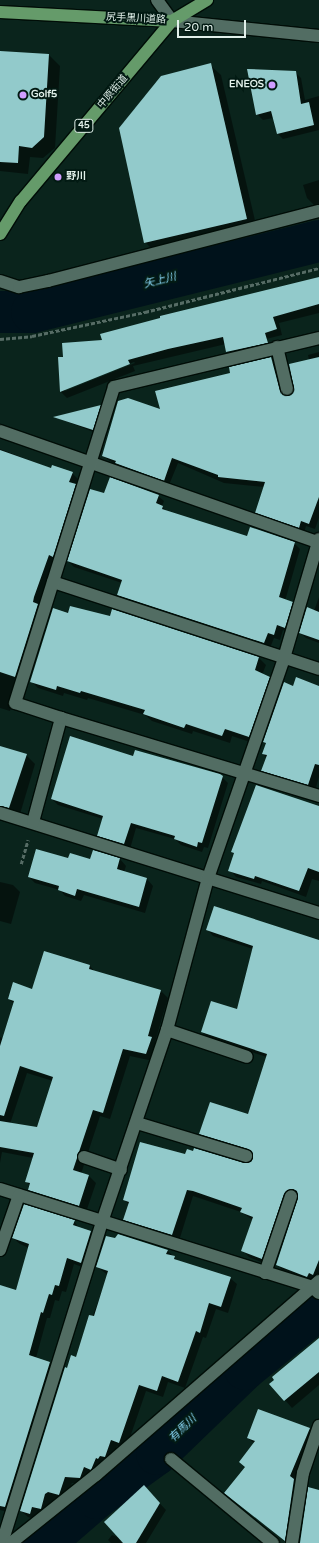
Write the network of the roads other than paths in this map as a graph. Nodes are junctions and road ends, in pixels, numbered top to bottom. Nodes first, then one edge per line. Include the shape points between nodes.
1 (157, 0) edge
2 (207, 0) edge
3 (0, 12) edge
4 (172, 21) junction
5 (319, 36) edge
6 (319, 211) edge
7 (0, 234) edge
8 (0, 282) edge
9 (319, 338) edge
10 (277, 347) junction
11 (287, 389) dead end
12 (0, 432) edge
13 (90, 462) junction
14 (319, 541) edge
15 (53, 582) junction
16 (284, 658) junction
17 (319, 669) edge
18 (61, 718) junction
19 (243, 771) junction
20 (319, 796) edge
21 (0, 812) edge
22 (33, 822) junction
23 (208, 878) junction
24 (319, 913) edge
25 (167, 1030) junction
26 (247, 1057) dead end
27 (137, 1124) junction
28 (84, 1156) dead end
29 (246, 1156) dead end
30 (121, 1170) junction
31 (0, 1189) edge
32 (19, 1195) junction
33 (291, 1196) dead end
34 (102, 1222) junction
35 (0, 1250) edge
36 (266, 1273) junction
37 (317, 1288) edge
38 (319, 1426) edge
39 (171, 1459) dead end
40 (2, 1543) edge
41 (11, 1543) edge
42 (273, 1543) edge
43 (292, 1543) edge

1 - 4 street
2 - 4 main road, 中原街道 / 45
3 - 4 main road, 尻手黒川道路
4 - 5 street, 尻手黒川道路
4 - 7 main road, 中原街道 / 45 via 21,201
6 - 8 street via 48,281 19,287
9 - 10 street
10 - 11 street
10 - 13 street via 114,387
12 - 13 street
13 - 14 street
13 - 15 street
14 - 16 street
15 - 16 street
15 - 18 street via 15,703
16 - 17 street
16 - 19 street
18 - 19 street
18 - 22 street
19 - 20 street
19 - 23 street
21 - 22 street
22 - 23 street
23 - 24 street
23 - 25 street
25 - 26 street
25 - 27 street
27 - 29 street
27 - 30 street
28 - 30 street
30 - 34 street
31 - 32 street
32 - 34 street
32 - 35 street
33 - 36 street
34 - 36 street
34 - 40 street
36 - 37 street
37 - 41 street via 96,1475
38 - 43 street via 303,1473
39 - 42 street

